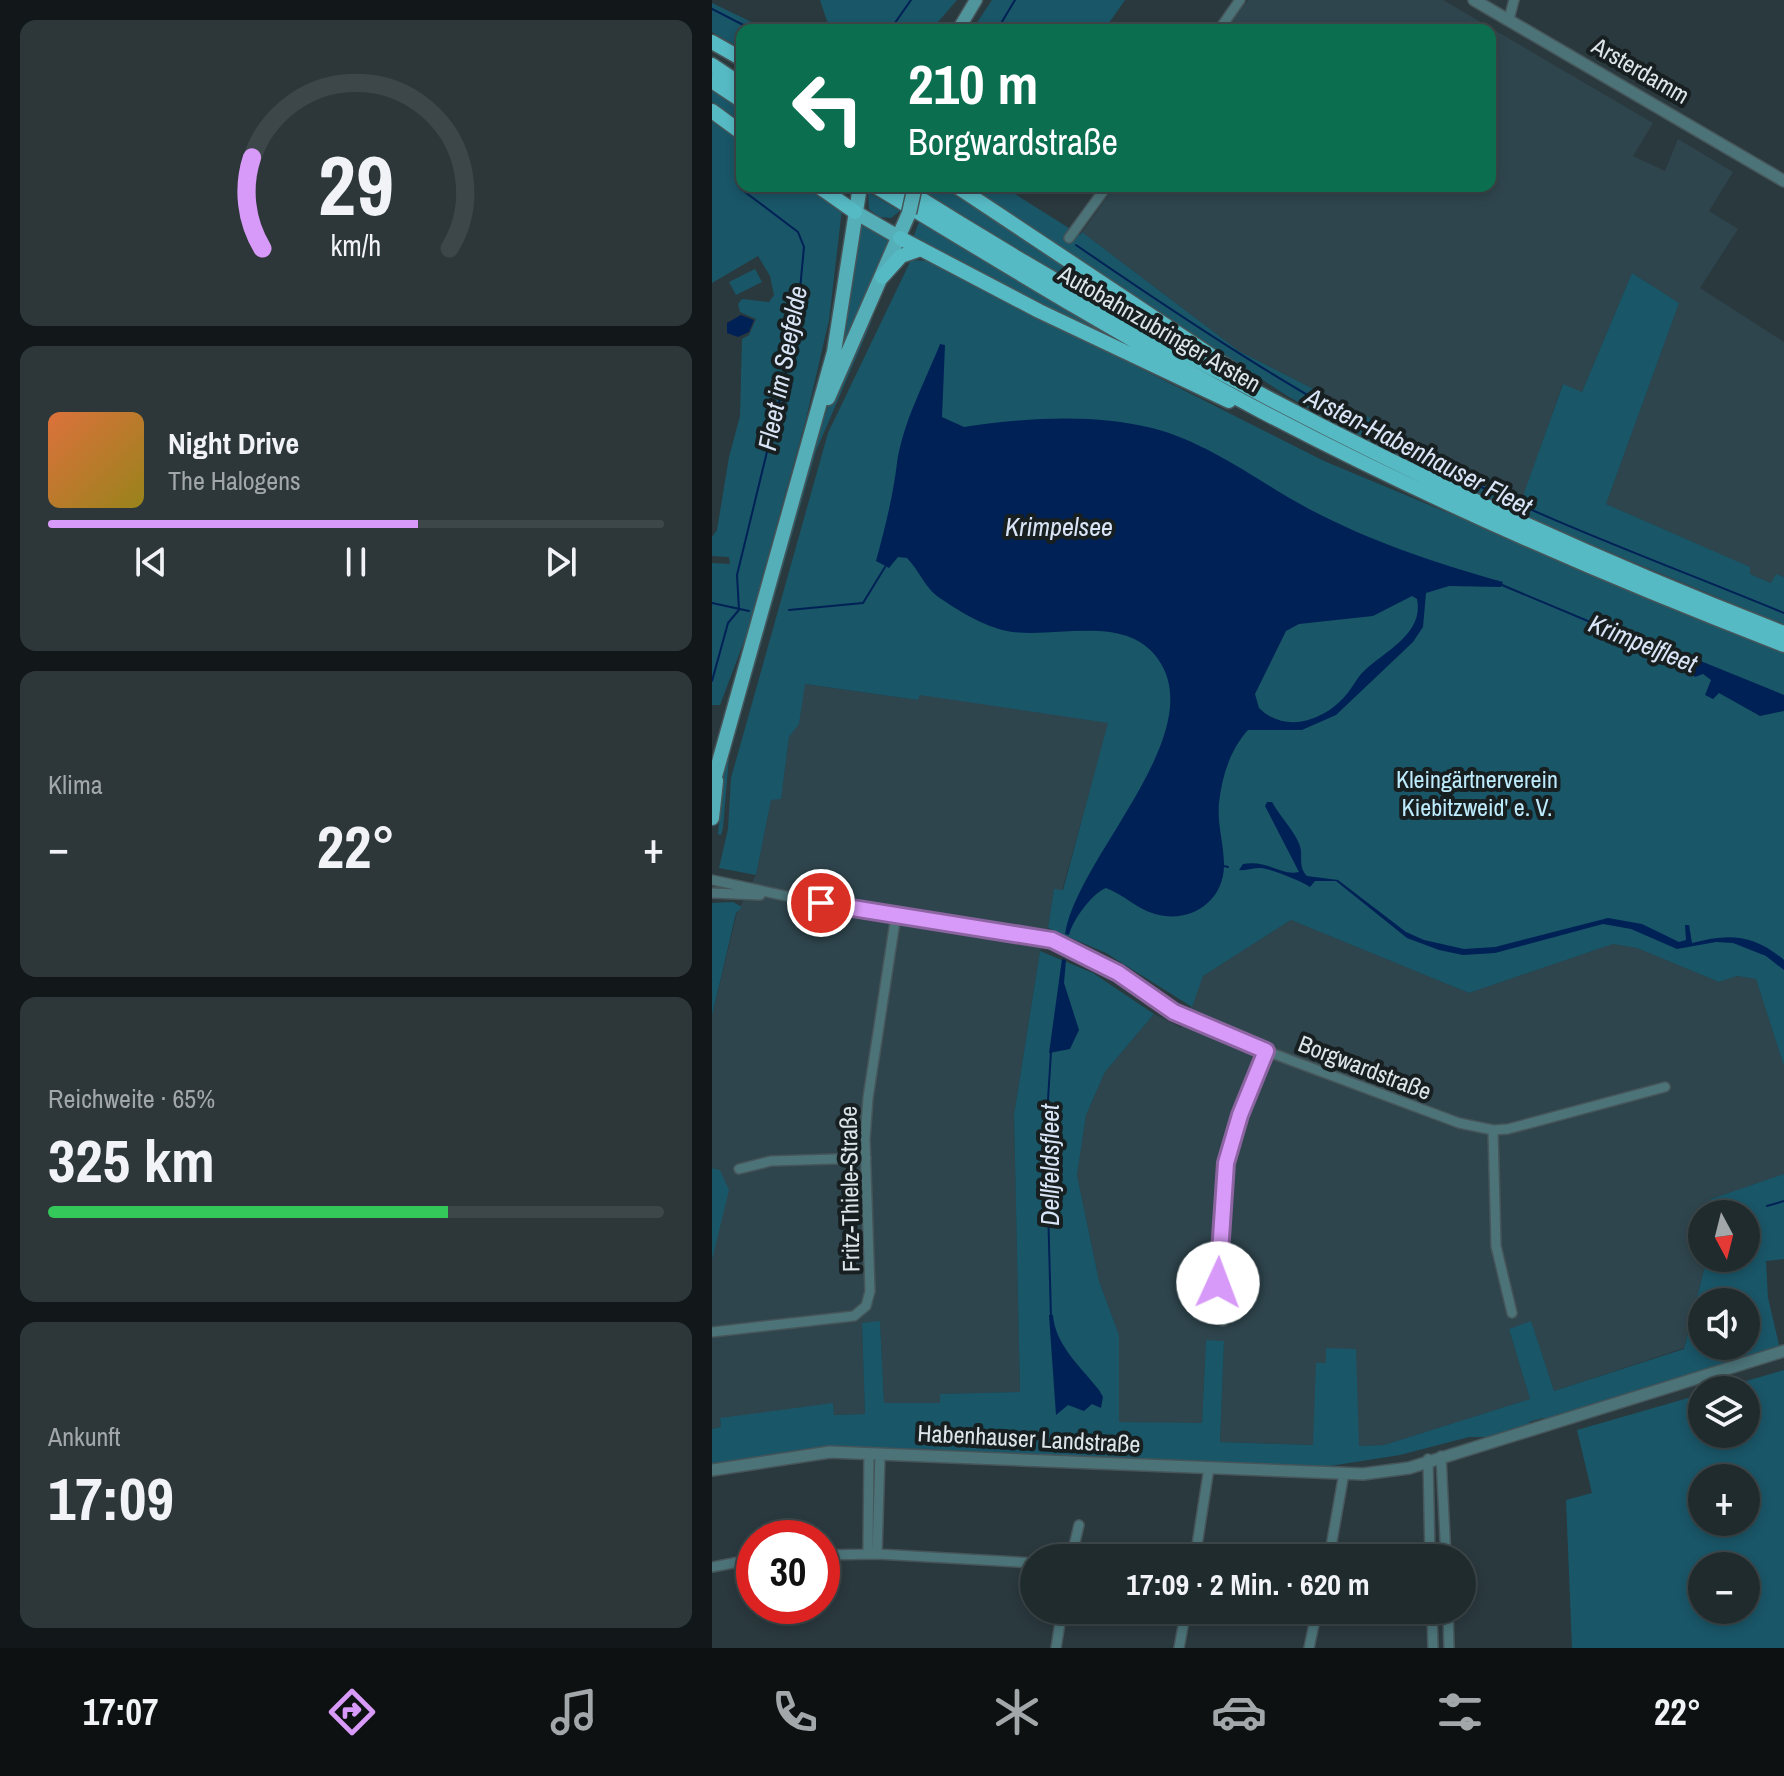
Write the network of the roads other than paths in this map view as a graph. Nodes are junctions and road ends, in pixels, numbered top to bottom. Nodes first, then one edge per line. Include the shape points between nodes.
1 (976, 0) edge
2 (1240, 0) edge
3 (1474, 0) edge
4 (1514, 0) edge
5 (965, 17) junction
6 (1509, 19) junction
7 (957, 24) edge
8 (961, 24) edge
9 (1223, 24) edge
10 (712, 42) edge
11 (736, 56) edge
12 (712, 65) edge
13 (712, 81) edge
14 (736, 81) edge
15 (736, 97) edge
16 (712, 111) edge
17 (736, 129) edge
18 (1784, 181) edge
19 (827, 192) edge
20 (863, 192) edge
21 (874, 192) edge
22 (910, 192) edge
23 (913, 192) edge
24 (965, 192) edge
25 (1103, 192) edge
26 (855, 212) junction
27 (905, 218) junction
28 (875, 224) junction
29 (900, 238) junction
30 (1069, 238) dead end
31 (921, 249) junction
32 (894, 260) junction
33 (880, 283) joint
34 (1264, 405) junction
35 (817, 420) junction
36 (1784, 633) edge
37 (1784, 645) edge
38 (714, 780) edge
39 (712, 818) edge
40 (712, 880) edge
41 (712, 893) edge
42 (788, 896) junction
43 (896, 915) junction
44 (1266, 1051) junction
45 (1665, 1087) dead end
46 (1493, 1130) junction
47 (866, 1158) junction
48 (739, 1169) dead end
49 (1512, 1313) dead end
50 (1223, 1321) dead end
51 (712, 1332) edge
52 (1784, 1351) edge
53 (874, 1453) junction
54 (1441, 1456) junction
55 (1428, 1459) junction
56 (1209, 1468) junction
57 (712, 1470) edge
58 (1344, 1473) junction
59 (1079, 1525) dead end
60 (1074, 1544) edge
61 (1197, 1544) edge
62 (1331, 1544) edge
63 (1430, 1544) edge
64 (1445, 1544) edge
65 (873, 1554) junction
66 (840, 1555) edge
67 (736, 1562) edge
68 (1020, 1562) edge
69 (712, 1567) edge
70 (1060, 1624) edge
71 (1183, 1624) edge
72 (1314, 1624) edge
73 (1432, 1624) edge
74 (1448, 1624) edge
75 (1056, 1648) edge
76 (1179, 1648) edge
77 (1309, 1648) edge
78 (1433, 1648) edge
79 (1449, 1648) edge

1 - 5 main road
2 - 9 street
3 - 6 street, Arsterdamm
4 - 6 street
5 - 7 main road
5 - 8 main road
6 - 18 street, Arsterdamm
10 - 11 highway
12 - 14 highway
13 - 15 highway
16 - 17 highway
19 - 26 highway
20 - 26 main road
21 - 34 highway, Autobahnzubringer Arsten via 1122,333
22 - 34 highway, Autobahnzubringer Arsten
23 - 27 main road, bridge
24 - 34 highway via 1243,376
25 - 30 street
26 - 28 main road
26 - 35 main road via 834,352
27 - 28 main road
27 - 29 main road
28 - 29 main road
29 - 31 highway
29 - 32 main road
31 - 32 highway
31 - 34 highway via 1210,394
32 - 33 highway
33 - 35 main road
34 - 36 highway, Autobahnzubringer Arsten via 1527,527
34 - 37 highway, Autobahnzubringer Arsten via 1477,518
35 - 38 main road
38 - 39 main road
40 - 42 street, Borgwardstraße
41 - 42 street, Borgwardstraße
42 - 43 street, Borgwardstraße
43 - 44 street, Borgwardstraße via 1054,940 1174,1012
43 - 47 street, Fritz-Thiele-Straße via 868,1098
44 - 46 street, Borgwardstraße via 1415,1108
44 - 50 street via 1226,1163 1218,1292
45 - 46 street, Borgwardstraße via 1546,1121
46 - 49 street via 1496,1246
47 - 48 street via 771,1161
47 - 51 street, Fritz-Thiele-Straße via 866,1306 854,1316
52 - 54 street, Habenhauser Landstraße
53 - 56 street, Habenhauser Landstraße
53 - 57 street, Habenhauser Landstraße via 810,1454
53 - 65 street
54 - 55 street, Habenhauser Landstraße
54 - 64 street
55 - 58 street, Habenhauser Landstraße via 1409,1468
55 - 63 street
56 - 58 street, Habenhauser Landstraße
56 - 61 street
58 - 62 street
59 - 60 street
65 - 66 street
65 - 68 street
67 - 69 street
70 - 75 street
71 - 76 street
72 - 77 street
73 - 78 street
74 - 79 street

